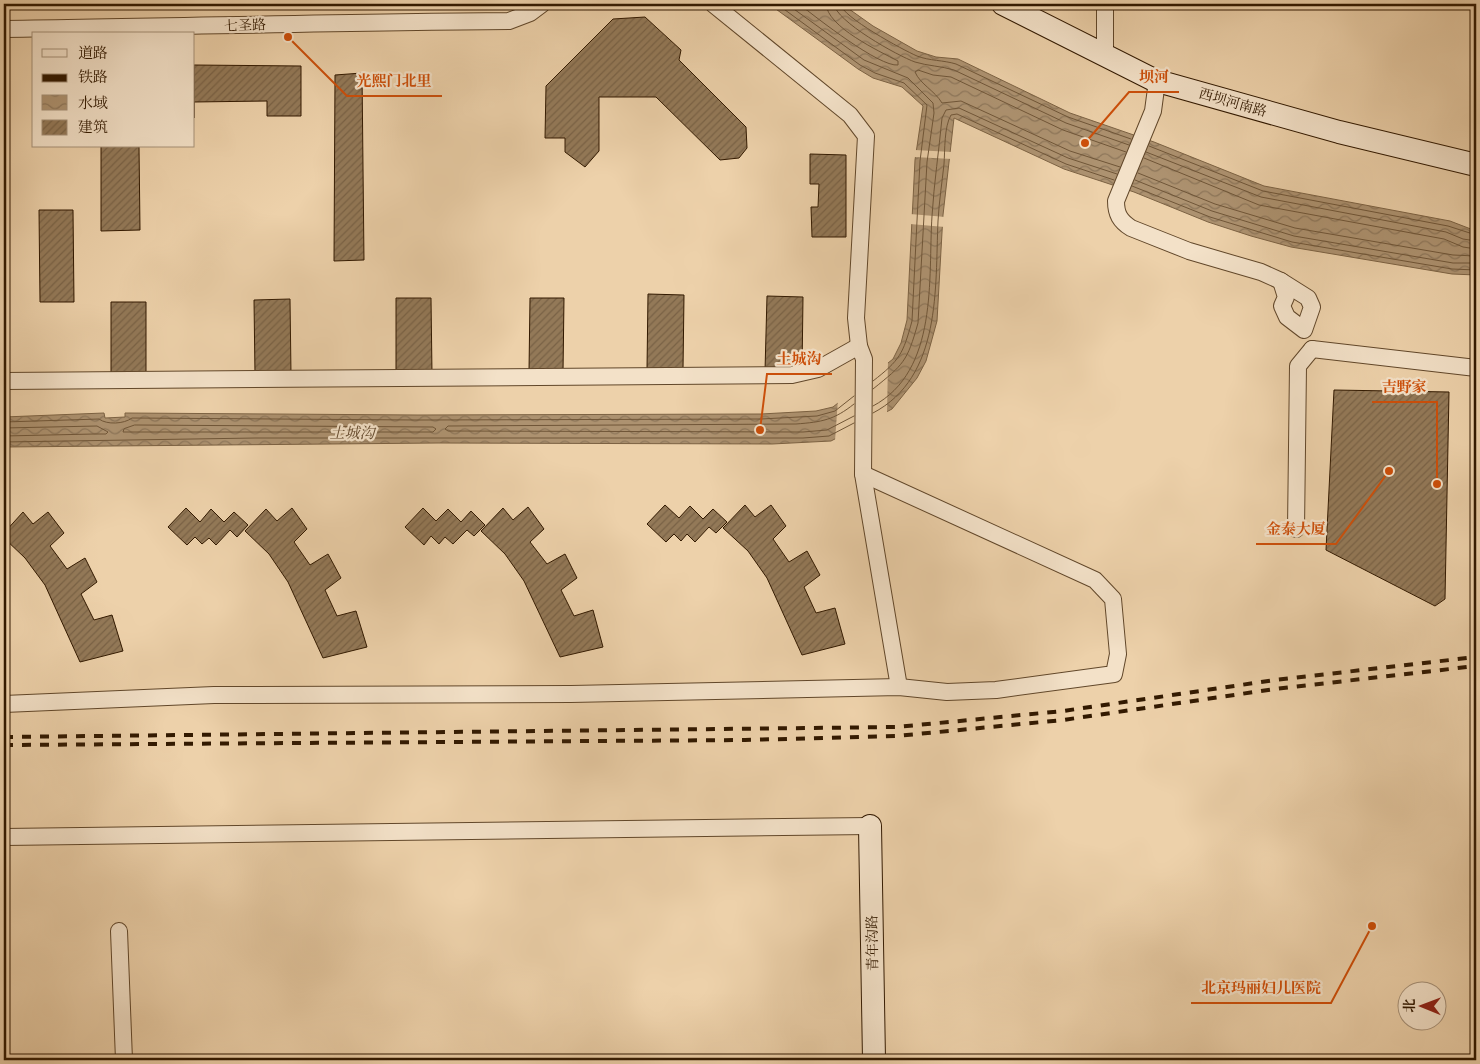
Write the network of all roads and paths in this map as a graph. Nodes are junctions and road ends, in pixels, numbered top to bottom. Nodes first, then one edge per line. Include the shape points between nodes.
1 (542, 4) edge
2 (713, 4) edge
3 (1003, 4) edge
4 (1105, 4) edge
5 (4, 29) edge
6 (1105, 56) junction
7 (1157, 81) junction
8 (1476, 165) edge
9 (1281, 281) junction
10 (1304, 330) junction
11 (1312, 350) junction
12 (861, 352) junction
13 (1476, 368) edge
14 (4, 381) edge
15 (863, 474) junction
16 (1296, 530) dead end
17 (899, 687) junction
18 (4, 704) edge
19 (870, 826) joint
20 (4, 837) edge
21 (119, 931) dead end
22 (124, 1060) edge
23 (874, 1060) edge

1 - 5 street, 七圣路 via 509,22
2 - 12 street via 850,115 866,136 856,318
3 - 6 street, 西坝河南路
4 - 6 street
6 - 7 street, 西坝河南路
7 - 8 street, 西坝河南路 via 1339,132
7 - 9 street via 1153,111 1116,201 1116,214 1131,228
9 - 10 street via 1286,297 1282,306 1287,317
9 - 10 street via 1308,298 1312,307
10 - 11 street
11 - 13 street
11 - 16 street via 1298,366
12 - 14 street via 818,369 792,375
12 - 15 street
15 - 17 street
15 - 17 street via 1096,580 1113,599 1118,654 1114,674 996,690 948,692
17 - 18 street via 571,694 214,695
19 - 20 street
19 - 23 street, 青年沟路
21 - 22 street

